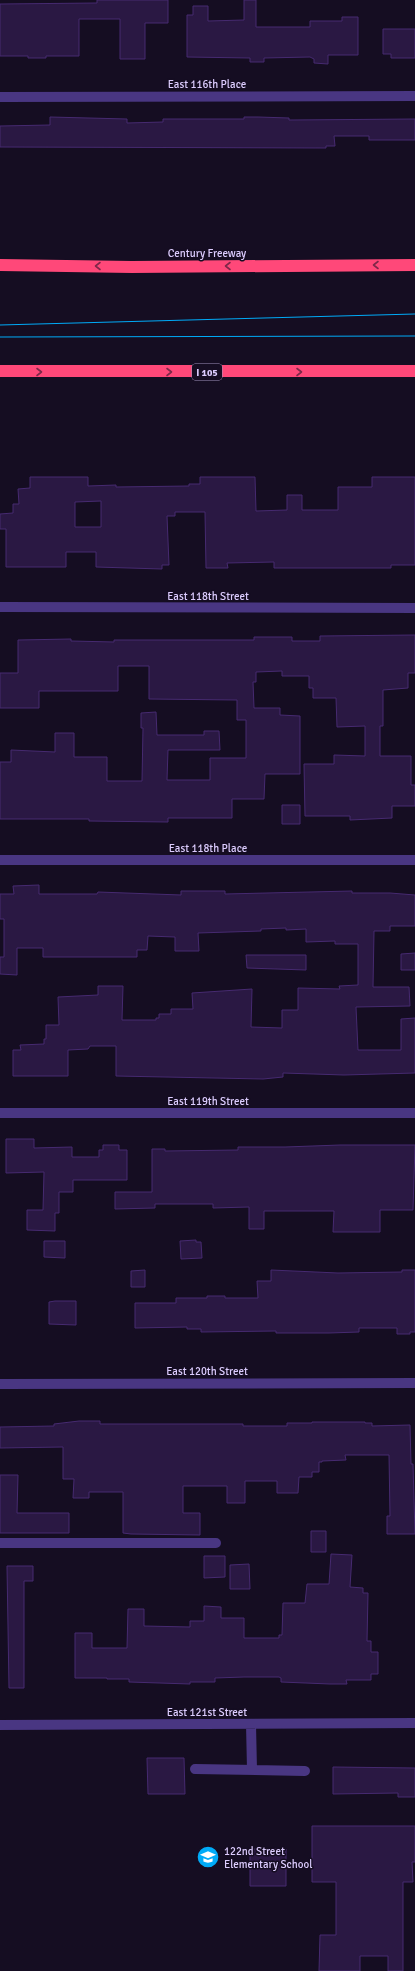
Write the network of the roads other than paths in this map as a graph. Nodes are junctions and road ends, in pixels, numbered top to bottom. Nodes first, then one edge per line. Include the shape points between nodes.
1 (415, 96) edge
2 (0, 97) edge
3 (0, 265) edge
4 (415, 265) edge
5 (0, 371) edge
6 (415, 371) edge
7 (0, 607) edge
8 (415, 608) edge
9 (0, 860) edge
10 (415, 860) edge
11 (0, 1113) edge
12 (415, 1113) edge
13 (415, 1383) edge
14 (0, 1384) edge
15 (0, 1543) edge
16 (216, 1543) dead end
17 (415, 1723) edge
18 (251, 1724) junction
19 (0, 1725) edge
20 (195, 1769) dead end
21 (252, 1770) junction
22 (305, 1771) dead end

1 - 2 street, East 116th Place
4 -> 3 highway, Century Freeway
5 -> 6 highway, I 105
7 - 8 street, East 118th Street
9 - 10 street, East 118th Place
11 - 12 street, East 119th Street
13 - 14 street, East 120th Street
15 - 16 street
17 - 18 street, East 121st Street
18 - 19 street, East 121st Street
18 - 21 street
20 - 21 street
21 - 22 street

